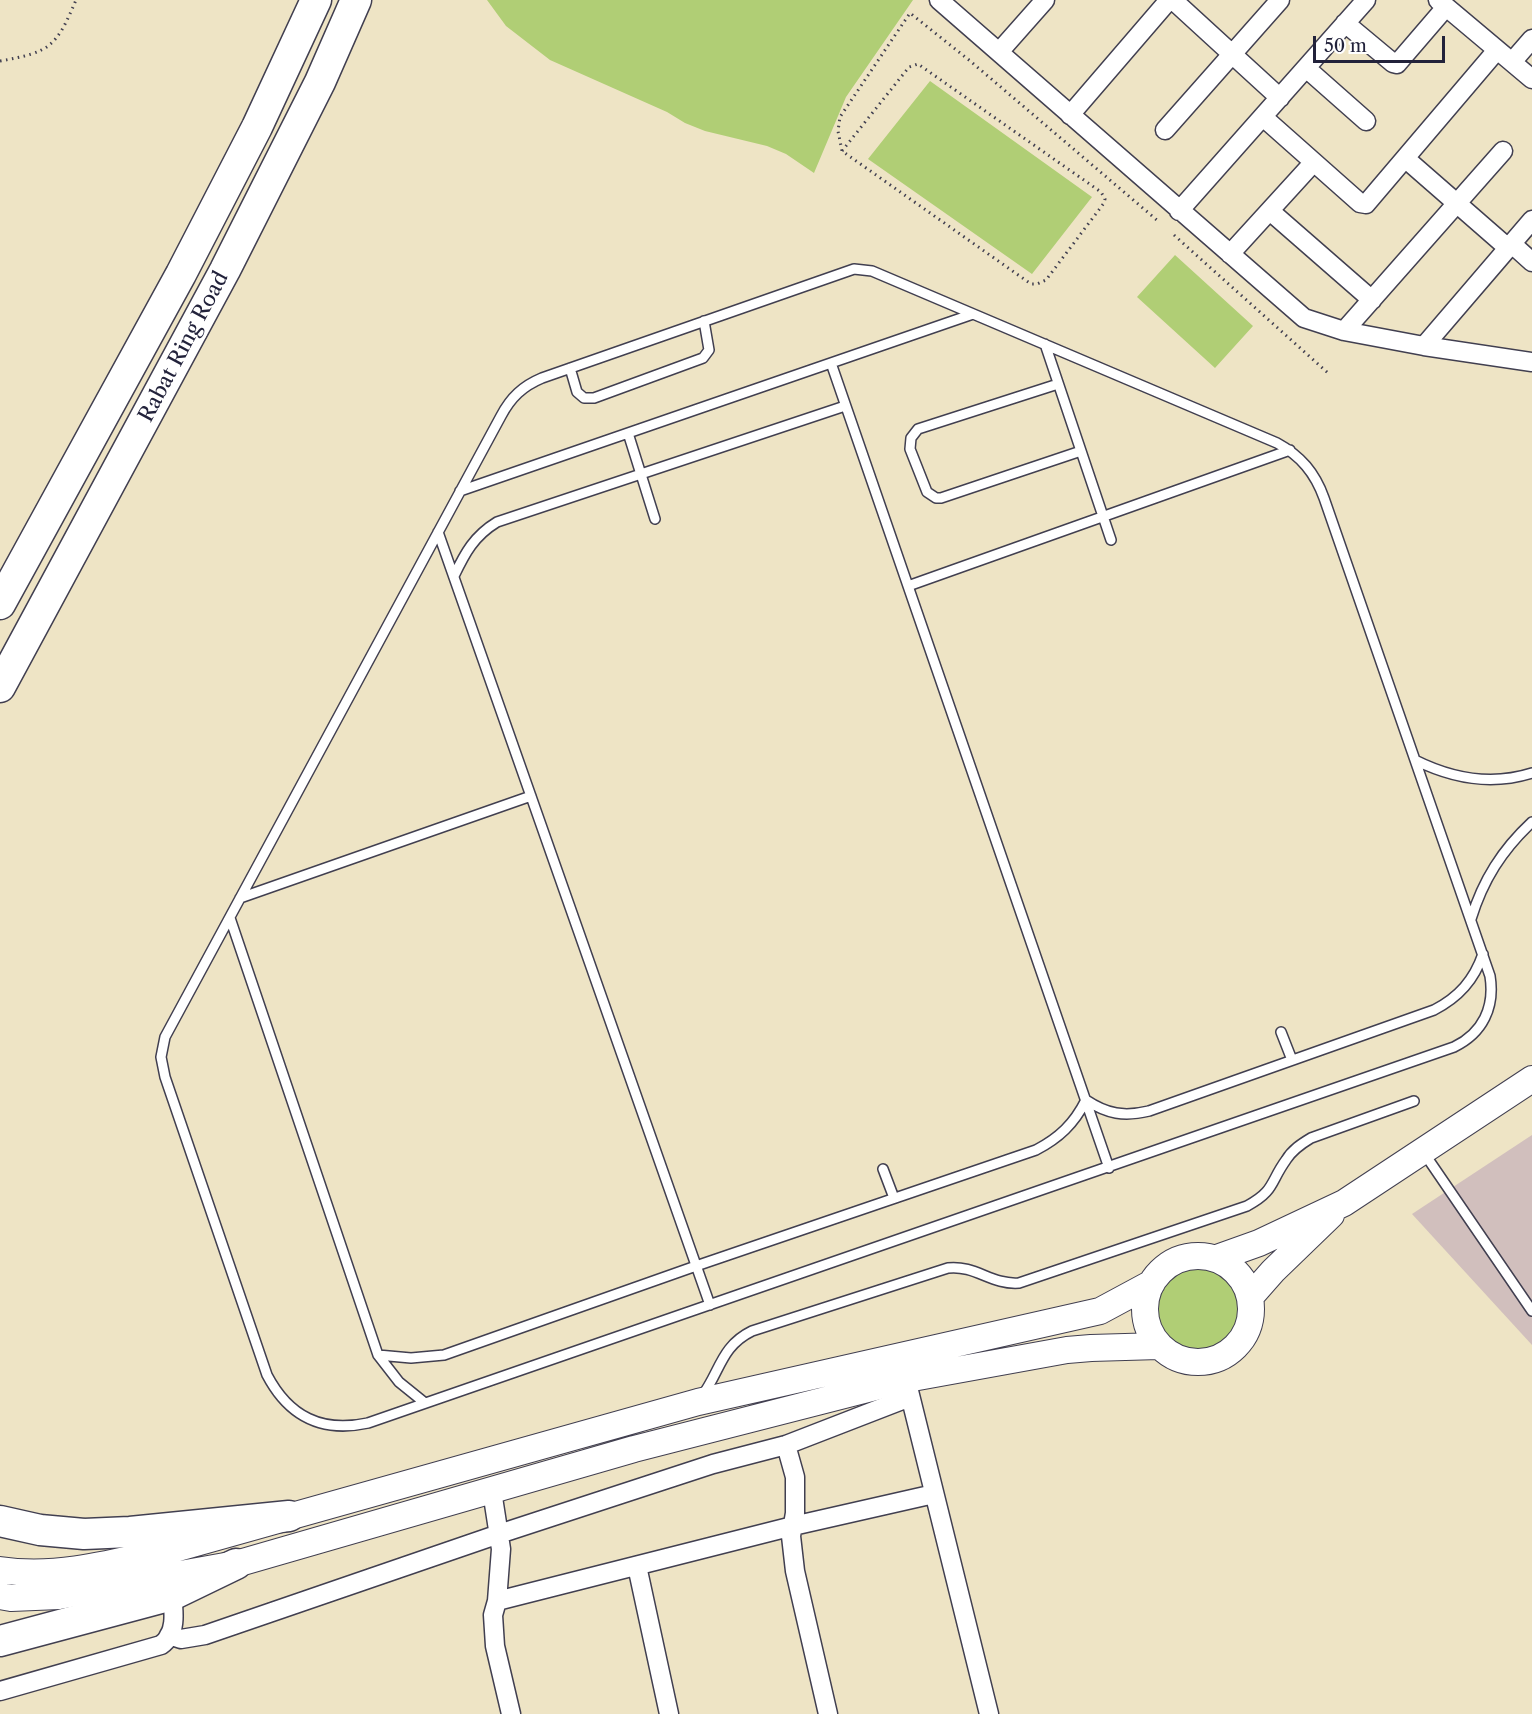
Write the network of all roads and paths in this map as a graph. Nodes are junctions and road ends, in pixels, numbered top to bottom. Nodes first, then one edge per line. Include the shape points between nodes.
1 (76, 0) edge
2 (316, 0) edge
3 (356, 0) edge
4 (939, 0) edge
5 (1046, 0) edge
6 (1171, 0) edge
7 (1280, 0) edge
8 (1366, 0) edge
9 (1442, 3) edge
10 (1345, 24) junction
11 (1532, 39) edge
12 (1497, 50) junction
13 (999, 52) junction
14 (1232, 54) junction
15 (0, 61) edge
16 (1512, 62) junction
17 (1306, 68) junction
18 (1532, 79) edge
19 (1280, 98) junction
20 (1070, 115) junction
21 (1263, 117) junction
22 (1366, 121) dead end
23 (1165, 130) dead end
24 (842, 151) junction
25 (1503, 151) dead end
26 (1406, 159) junction
27 (1313, 163) junction
28 (1457, 203) junction
29 (1179, 211) junction
30 (1270, 211) junction
31 (1158, 220) dead end
32 (1532, 220) edge
33 (1174, 235) dead end
34 (1510, 246) junction
35 (1230, 255) junction
36 (1532, 262) edge
37 (1372, 300) junction
38 (973, 314) junction
39 (704, 321) junction
40 (1344, 331) junction
41 (1045, 344) junction
42 (1424, 346) junction
43 (1532, 362) edge
44 (831, 363) junction
45 (570, 368) junction
46 (1328, 373) dead end
47 (1058, 384) junction
48 (846, 406) junction
49 (628, 433) junction
50 (1290, 450) junction
51 (1081, 451) junction
52 (640, 474) junction
53 (460, 490) junction
54 (1103, 516) junction
55 (655, 519) dead end
56 (438, 532) junction
57 (1111, 540) dead end
58 (454, 576) junction
59 (908, 586) junction
60 (0, 604) edge
61 (0, 687) edge
62 (1415, 760) junction
63 (1532, 773) edge
64 (531, 796) junction
65 (1532, 822) edge
66 (240, 898) junction
67 (230, 918) junction
68 (1471, 919) junction
69 (1483, 954) junction
70 (1281, 1032) dead end
71 (1292, 1060) junction
72 (1532, 1079) edge
73 (1086, 1100) junction
74 (1414, 1101) dead end
75 (1423, 1151) junction
76 (1109, 1168) junction
77 (883, 1169) dead end
78 (894, 1198) junction
79 (1344, 1203) junction
80 (1216, 1258) junction
81 (696, 1266) junction
82 (1152, 1283) junction
83 (1251, 1296) junction
84 (710, 1305) junction
85 (1532, 1311) edge
86 (1159, 1346) junction
87 (378, 1355) junction
88 (908, 1388) junction
89 (698, 1401) junction
90 (425, 1403) junction
91 (786, 1444) junction
92 (492, 1491) junction
93 (934, 1494) junction
94 (289, 1516) junction
95 (0, 1521) edge
96 (793, 1526) junction
97 (499, 1534) junction
98 (236, 1564) junction
99 (637, 1566) junction
100 (0, 1570) edge
101 (172, 1595) junction
102 (0, 1596) edge
103 (497, 1601) junction
104 (169, 1635) junction
105 (0, 1641) edge
106 (0, 1691) edge
107 (511, 1714) edge
108 (669, 1714) edge
109 (828, 1714) edge
110 (989, 1714) edge

1 - 15 path via 63,31 47,47 31,56
2 - 60 highway, Rabat Ring Road via 181,274
3 - 61 highway, Rabat Ring Road via 320,82 231,260
4 - 13 street
5 - 13 street
6 - 14 street
6 - 20 street
7 - 14 street
8 - 10 street
9 - 10 street via 1397,64
9 - 12 street
10 - 17 street
11 - 16 street
12 - 16 street
12 - 26 street
13 - 20 street
14 - 19 street
14 - 23 street
16 - 18 street
17 - 19 street
17 - 22 street
19 - 21 street
20 - 29 street
21 - 27 street
21 - 29 street
24 - 24 path via 1031,284 1046,280 1105,199 1101,192 918,64 909,67
24 - 31 path via 840,117 910,13
25 - 28 street
26 - 27 street via 1366,204
26 - 28 street
27 - 30 street
28 - 34 street
28 - 37 street
29 - 35 street
30 - 35 street
30 - 37 street
32 - 34 street
33 - 46 path
34 - 36 street
34 - 42 street
35 - 40 street via 1304,318
37 - 40 street
38 - 39 lane via 872,271 854,269
38 - 41 lane
38 - 44 lane
39 - 45 lane
39 - 45 lane via 709,350 703,358 594,398 584,398 577,392
40 - 42 street
41 - 47 lane
41 - 50 lane
42 - 43 street
44 - 48 lane
44 - 49 lane
45 - 53 lane via 532,382 513,396
47 - 51 lane
47 - 51 lane via 918,429 911,438 910,449 927,492 942,498
48 - 52 lane
48 - 59 lane
49 - 52 lane
49 - 53 lane
50 - 54 lane
50 - 62 lane via 1319,484
51 - 54 lane
52 - 55 lane
52 - 58 lane via 497,522 467,548
53 - 56 lane
54 - 57 lane
54 - 59 lane
56 - 58 lane
56 - 66 lane
58 - 64 lane
59 - 73 lane
62 - 63 lane via 1455,777 1477,780
62 - 68 lane
64 - 66 lane
64 - 81 lane
65 - 68 lane via 1489,874
66 - 67 lane
67 - 87 lane
67 - 90 lane via 165,1037 161,1057 267,1375 274,1389 295,1411 323,1424 368,1423
68 - 69 lane
69 - 71 lane via 1470,981 1448,1003
69 - 76 lane via 1492,986 1490,1008 1479,1028 1464,1042
70 - 71 lane
71 - 73 lane via 1133,1115 1100,1109
72 - 75 main road
73 - 76 lane
73 - 78 lane via 1066,1130 1052,1142
74 - 89 lane via 1311,1138 1286,1160 1264,1195 1247,1206 1019,1283 999,1282 965,1268 948,1268 752,1331 728,1349
75 - 79 main road
75 - 85 lane
76 - 84 lane
77 - 78 lane
78 - 81 lane
79 - 80 main road via 1259,1243
79 - 83 main road
80 - 82 main road via 1192,1256 1176,1260
80 - 83 main road via 1238,1273
81 - 84 lane
81 - 87 lane via 444,1355 411,1359
82 - 86 main road via 1145,1315
82 - 89 main road via 1100,1311
83 - 86 main road via 1252,1314 1247,1331 1238,1346 1224,1356 1190,1362 1173,1357
84 - 90 lane
86 - 88 main road via 1067,1350
87 - 90 lane via 399,1382
88 - 91 street
88 - 92 main road via 634,1449
88 - 93 street
89 - 94 main road
91 - 96 street via 795,1477
91 - 97 street
92 - 97 street
92 - 98 main road
93 - 96 street
93 - 110 street
94 - 95 highway via 130,1533 84,1534
94 - 100 main road via 94,1567 55,1573
96 - 99 street
96 - 109 street via 795,1571
97 - 103 street
97 - 104 street via 205,1635 181,1639
98 - 101 highway
98 - 102 main road via 59,1596
99 - 103 street
99 - 108 street
101 - 104 street via 174,1614
101 - 105 highway
103 - 107 street via 493,1615 495,1646
104 - 106 street via 151,1649

